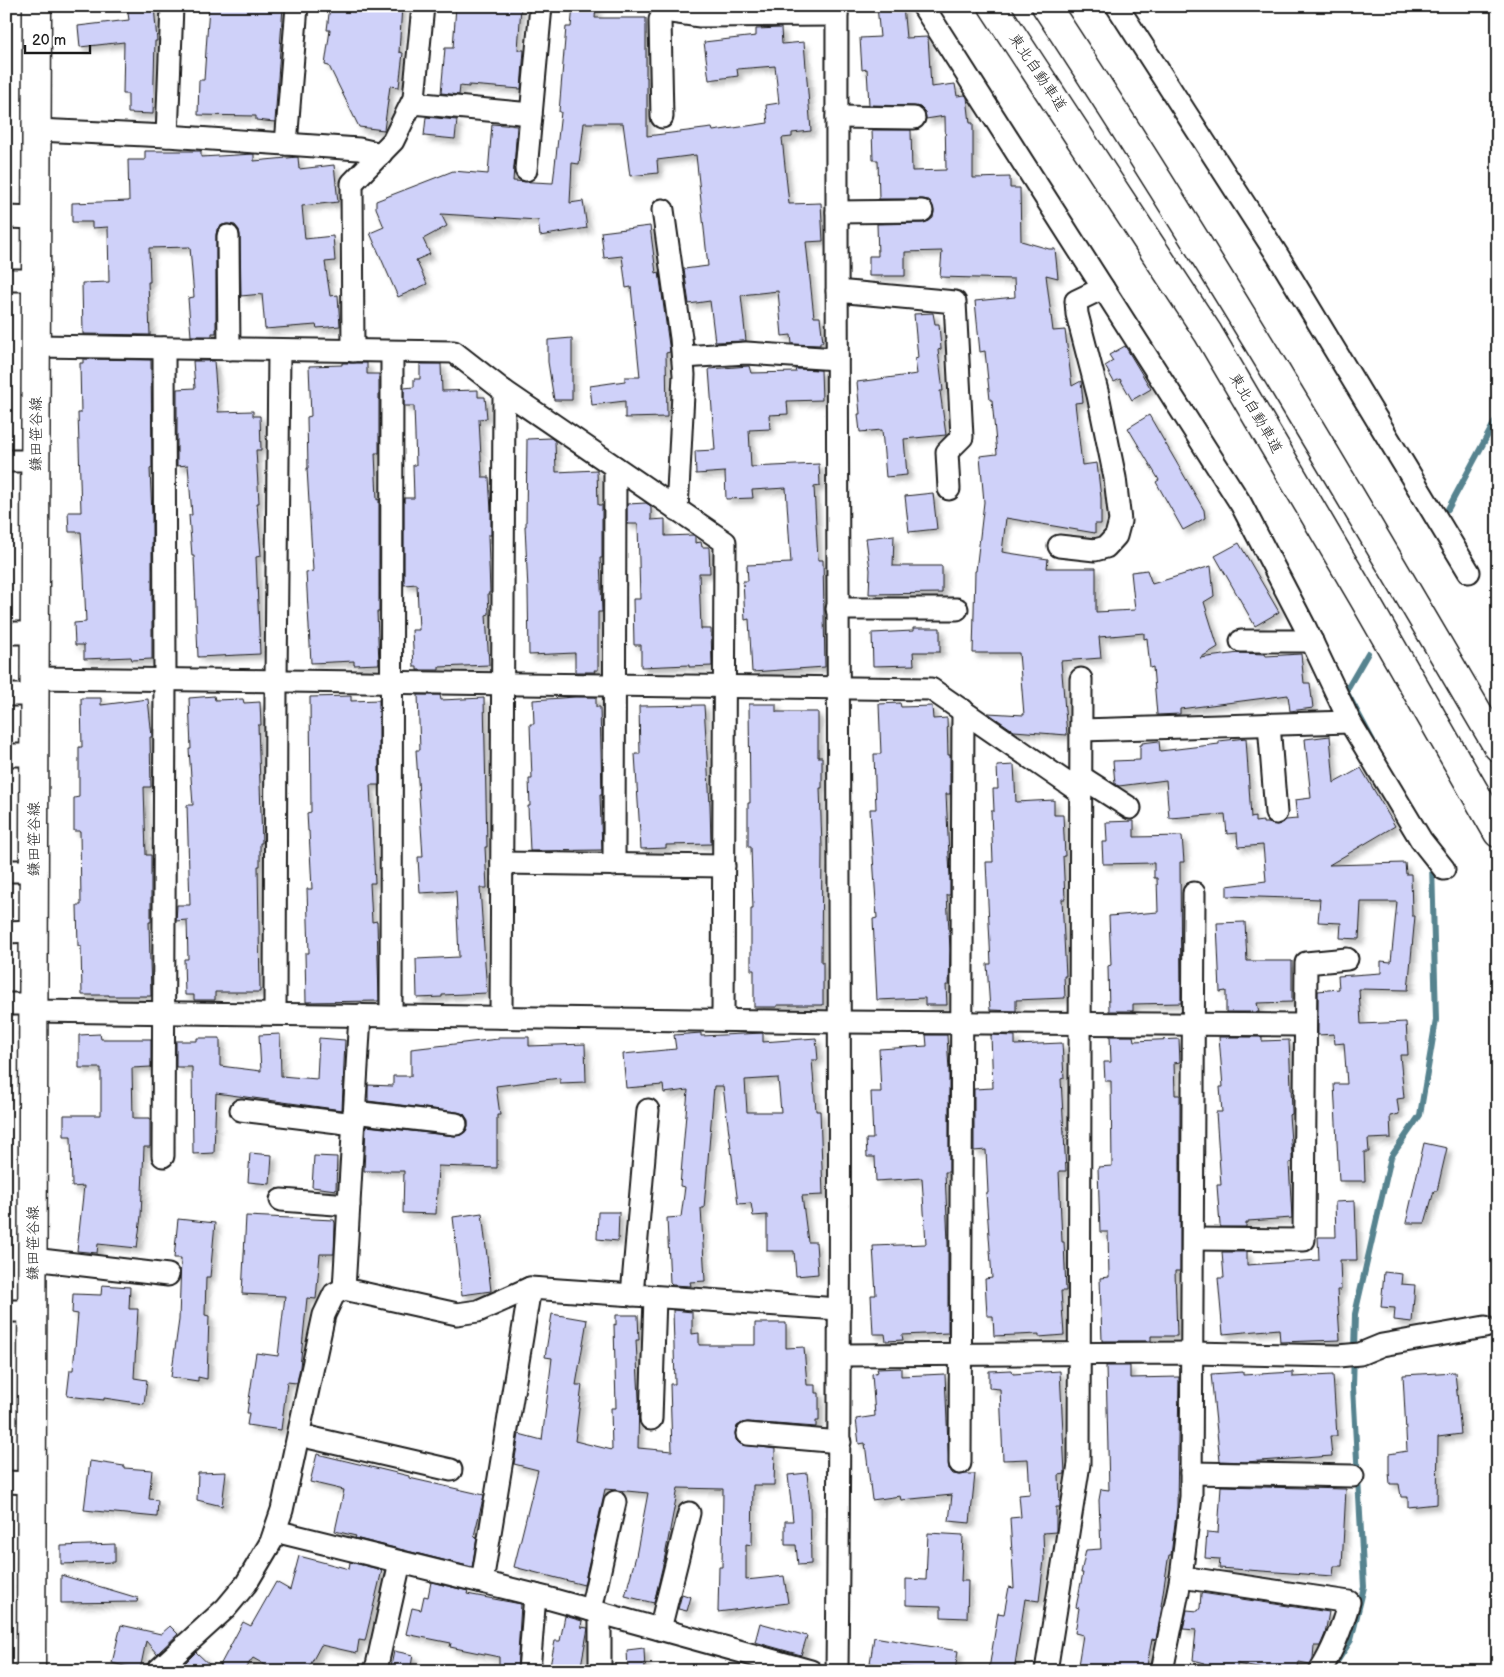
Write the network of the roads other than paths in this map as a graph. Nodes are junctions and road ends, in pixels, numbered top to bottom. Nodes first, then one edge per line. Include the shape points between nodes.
1 (37, 6) edge
2 (172, 6) edge
3 (297, 6) edge
4 (423, 6) edge
5 (541, 6) edge
6 (923, 6) edge
7 (994, 6) edge
8 (1046, 6) edge
9 (1117, 6) edge
10 (665, 8) edge
11 (837, 11) edge
12 (412, 103) junction
13 (531, 114) junction
14 (662, 117) dead end
15 (837, 117) junction
16 (914, 118) dead end
17 (37, 130) junction
18 (167, 136) junction
19 (286, 144) junction
20 (381, 154) junction
21 (526, 170) dead end
22 (663, 210) dead end
23 (837, 212) junction
24 (922, 212) dead end
25 (6, 217) edge
26 (36, 218) junction
27 (228, 236) dead end
28 (6, 280) edge
29 (36, 280) junction
30 (1103, 288) junction
31 (837, 291) junction
32 (36, 346) junction
33 (164, 348) junction
34 (229, 350) junction
35 (279, 350) junction
36 (353, 351) junction
37 (392, 352) junction
38 (683, 357) junction
39 (837, 359) junction
40 (504, 391) junction
41 (6, 461) edge
42 (36, 461) junction
43 (616, 467) junction
44 (949, 489) dead end
45 (678, 510) junction
46 (1059, 546) dead end
47 (1469, 572) dead end
48 (837, 609) junction
49 (958, 609) dead end
50 (6, 633) edge
51 (35, 633) junction
52 (1241, 641) dead end
53 (1312, 641) junction
54 (1081, 679) dead end
55 (165, 680) junction
56 (276, 681) junction
57 (391, 682) junction
58 (502, 684) junction
59 (615, 685) junction
60 (725, 686) junction
61 (35, 687) junction
62 (837, 688) junction
63 (6, 695) edge
64 (963, 710) junction
65 (1350, 722) junction
66 (1269, 724) junction
67 (1081, 730) junction
68 (1498, 747) edge
69 (6, 755) edge
70 (35, 755) junction
71 (1080, 784) junction
72 (1130, 808) dead end
73 (1276, 813) dead end
74 (1498, 833) edge
75 (502, 863) junction
76 (614, 865) junction
77 (724, 866) junction
78 (1444, 868) dead end
79 (34, 870) junction
80 (6, 871) edge
81 (1194, 892) dead end
82 (34, 931) junction
83 (6, 932) edge
84 (1347, 959) dead end
85 (6, 1004) edge
86 (34, 1007) junction
87 (164, 1013) junction
88 (276, 1014) junction
89 (360, 1015) junction
90 (391, 1016) junction
91 (501, 1017) junction
92 (723, 1020) junction
93 (840, 1022) junction
94 (962, 1023) junction
95 (1080, 1023) junction
96 (1194, 1023) junction
97 (1305, 1025) junction
98 (241, 1110) dead end
99 (648, 1110) dead end
100 (354, 1118) junction
101 (456, 1124) dead end
102 (163, 1156) dead end
103 (281, 1200) dead end
104 (349, 1205) junction
105 (1193, 1239) junction
106 (33, 1259) junction
107 (168, 1276) dead end
108 (530, 1288) junction
109 (344, 1289) junction
110 (632, 1295) junction
111 (655, 1297) junction
112 (840, 1309) junction
113 (19, 1311) edge
114 (1485, 1326) dead end
115 (961, 1354) junction
116 (1080, 1354) junction
117 (1192, 1354) junction
118 (840, 1355) junction
119 (651, 1419) dead end
120 (747, 1434) dead end
121 (299, 1435) junction
122 (840, 1442) junction
123 (960, 1463) dead end
124 (451, 1470) dead end
125 (1191, 1473) junction
126 (1353, 1476) dead end
127 (19, 1482) edge
128 (615, 1502) dead end
129 (689, 1513) dead end
130 (275, 1531) junction
131 (400, 1562) junction
132 (1181, 1577) junction
133 (482, 1582) junction
134 (535, 1595) junction
135 (595, 1612) junction
136 (660, 1629) junction
137 (31, 1671) edge
138 (157, 1671) edge
139 (374, 1671) edge
140 (529, 1671) edge
141 (600, 1671) edge
142 (811, 1671) edge
143 (838, 1671) edge
144 (1046, 1671) edge
145 (1162, 1671) edge
146 (1320, 1671) edge

1 - 17 main road, 鎌田笹谷線
2 - 18 street
3 - 19 street
4 - 12 street
5 - 13 street
6 - 30 street
7 - 74 main road, 東北自動車道 via 1208,333
8 - 68 main road via 1229,295
9 - 47 street via 1278,256
10 - 11 street via 700,16
10 - 14 street via 660,20
11 - 15 street
12 - 13 street
12 - 20 street via 393,141
13 - 21 street
15 - 16 street
15 - 23 street
17 - 18 street
17 - 26 main road, 鎌田笹谷線
18 - 19 street
19 - 20 street via 358,149
20 - 36 street via 352,183
22 - 38 street
23 - 24 street
23 - 31 street
25 - 26 street
26 - 29 main road, 鎌田笹谷線
27 - 34 street
28 - 29 street
29 - 32 main road, 鎌田笹谷線
30 - 46 street via 1076,301 1115,478 1120,521 1116,536 1106,547 1095,550
30 - 53 street via 1240,504
31 - 39 street
31 - 44 street via 955,302 962,437 947,452
32 - 33 street
32 - 42 main road, 鎌田笹谷線
33 - 34 street
33 - 55 street
34 - 35 street
35 - 36 street
35 - 56 street
36 - 37 street
37 - 40 street via 454,352
37 - 57 street
38 - 39 street via 746,353
38 - 45 street
39 - 48 street
40 - 43 street
40 - 58 street
41 - 42 street
42 - 51 main road, 鎌田笹谷線
43 - 45 street
43 - 59 street
45 - 60 street via 725,542
48 - 49 street
48 - 62 street
50 - 51 street
51 - 61 main road, 鎌田笹谷線
52 - 53 street
53 - 65 street
54 - 67 street
55 - 56 street
55 - 61 street
55 - 87 street
56 - 57 street
56 - 88 street
57 - 58 street
57 - 90 street
58 - 59 street
58 - 75 street
59 - 60 street
59 - 76 street
60 - 62 street
60 - 77 street
61 - 63 street
61 - 70 main road, 鎌田笹谷線
62 - 64 street via 931,689
62 - 93 street
64 - 71 street
64 - 94 street
65 - 66 street
65 - 78 street via 1426,847
66 - 67 street
66 - 73 street
67 - 71 street
69 - 70 street
70 - 79 main road, 鎌田笹谷線
71 - 72 street
71 - 95 street
75 - 76 street
75 - 91 street
76 - 77 street
77 - 92 street
79 - 80 street
79 - 82 main road, 鎌田笹谷線
81 - 96 street
82 - 83 street
82 - 86 main road, 鎌田笹谷線
84 - 97 street via 1306,963
85 - 86 street
86 - 87 street
86 - 106 main road, 鎌田笹谷線
87 - 88 street
87 - 102 street
88 - 89 street
89 - 90 street
89 - 100 street
90 - 91 street
91 - 92 street
92 - 93 street
93 - 94 street
93 - 112 street
94 - 95 street
94 - 115 street
95 - 96 street
95 - 116 street
96 - 97 street
96 - 105 street
97 - 105 street via 1304,1240
98 - 100 street
99 - 110 street
100 - 101 street
100 - 104 street
103 - 104 street
104 - 109 street
105 - 117 street
106 - 107 street
106 - 113 main road, 鎌田笹谷線
108 - 109 street via 478,1311 457,1314
108 - 110 street
108 - 133 street
109 - 121 street via 334,1294 324,1315
110 - 111 street
111 - 112 street
111 - 119 street
112 - 118 street
113 - 127 main road, 鎌田笹谷線
114 - 117 street via 1338,1356
115 - 116 street
115 - 118 street
115 - 123 street
116 - 117 street
116 - 144 street via 1079,1464
117 - 125 street
118 - 122 street
120 - 122 street
121 - 124 street
121 - 130 street
122 - 143 street
125 - 126 street
125 - 132 street
127 - 137 main road, 鎌田笹谷線
128 - 135 street
129 - 136 street
130 - 131 street
130 - 138 street via 246,1584 226,1608
131 - 133 street
131 - 139 street
132 - 145 street
132 - 146 street via 1348,1602 1332,1651
133 - 134 street
134 - 135 street
134 - 140 street
135 - 136 street
135 - 141 street
136 - 142 street

